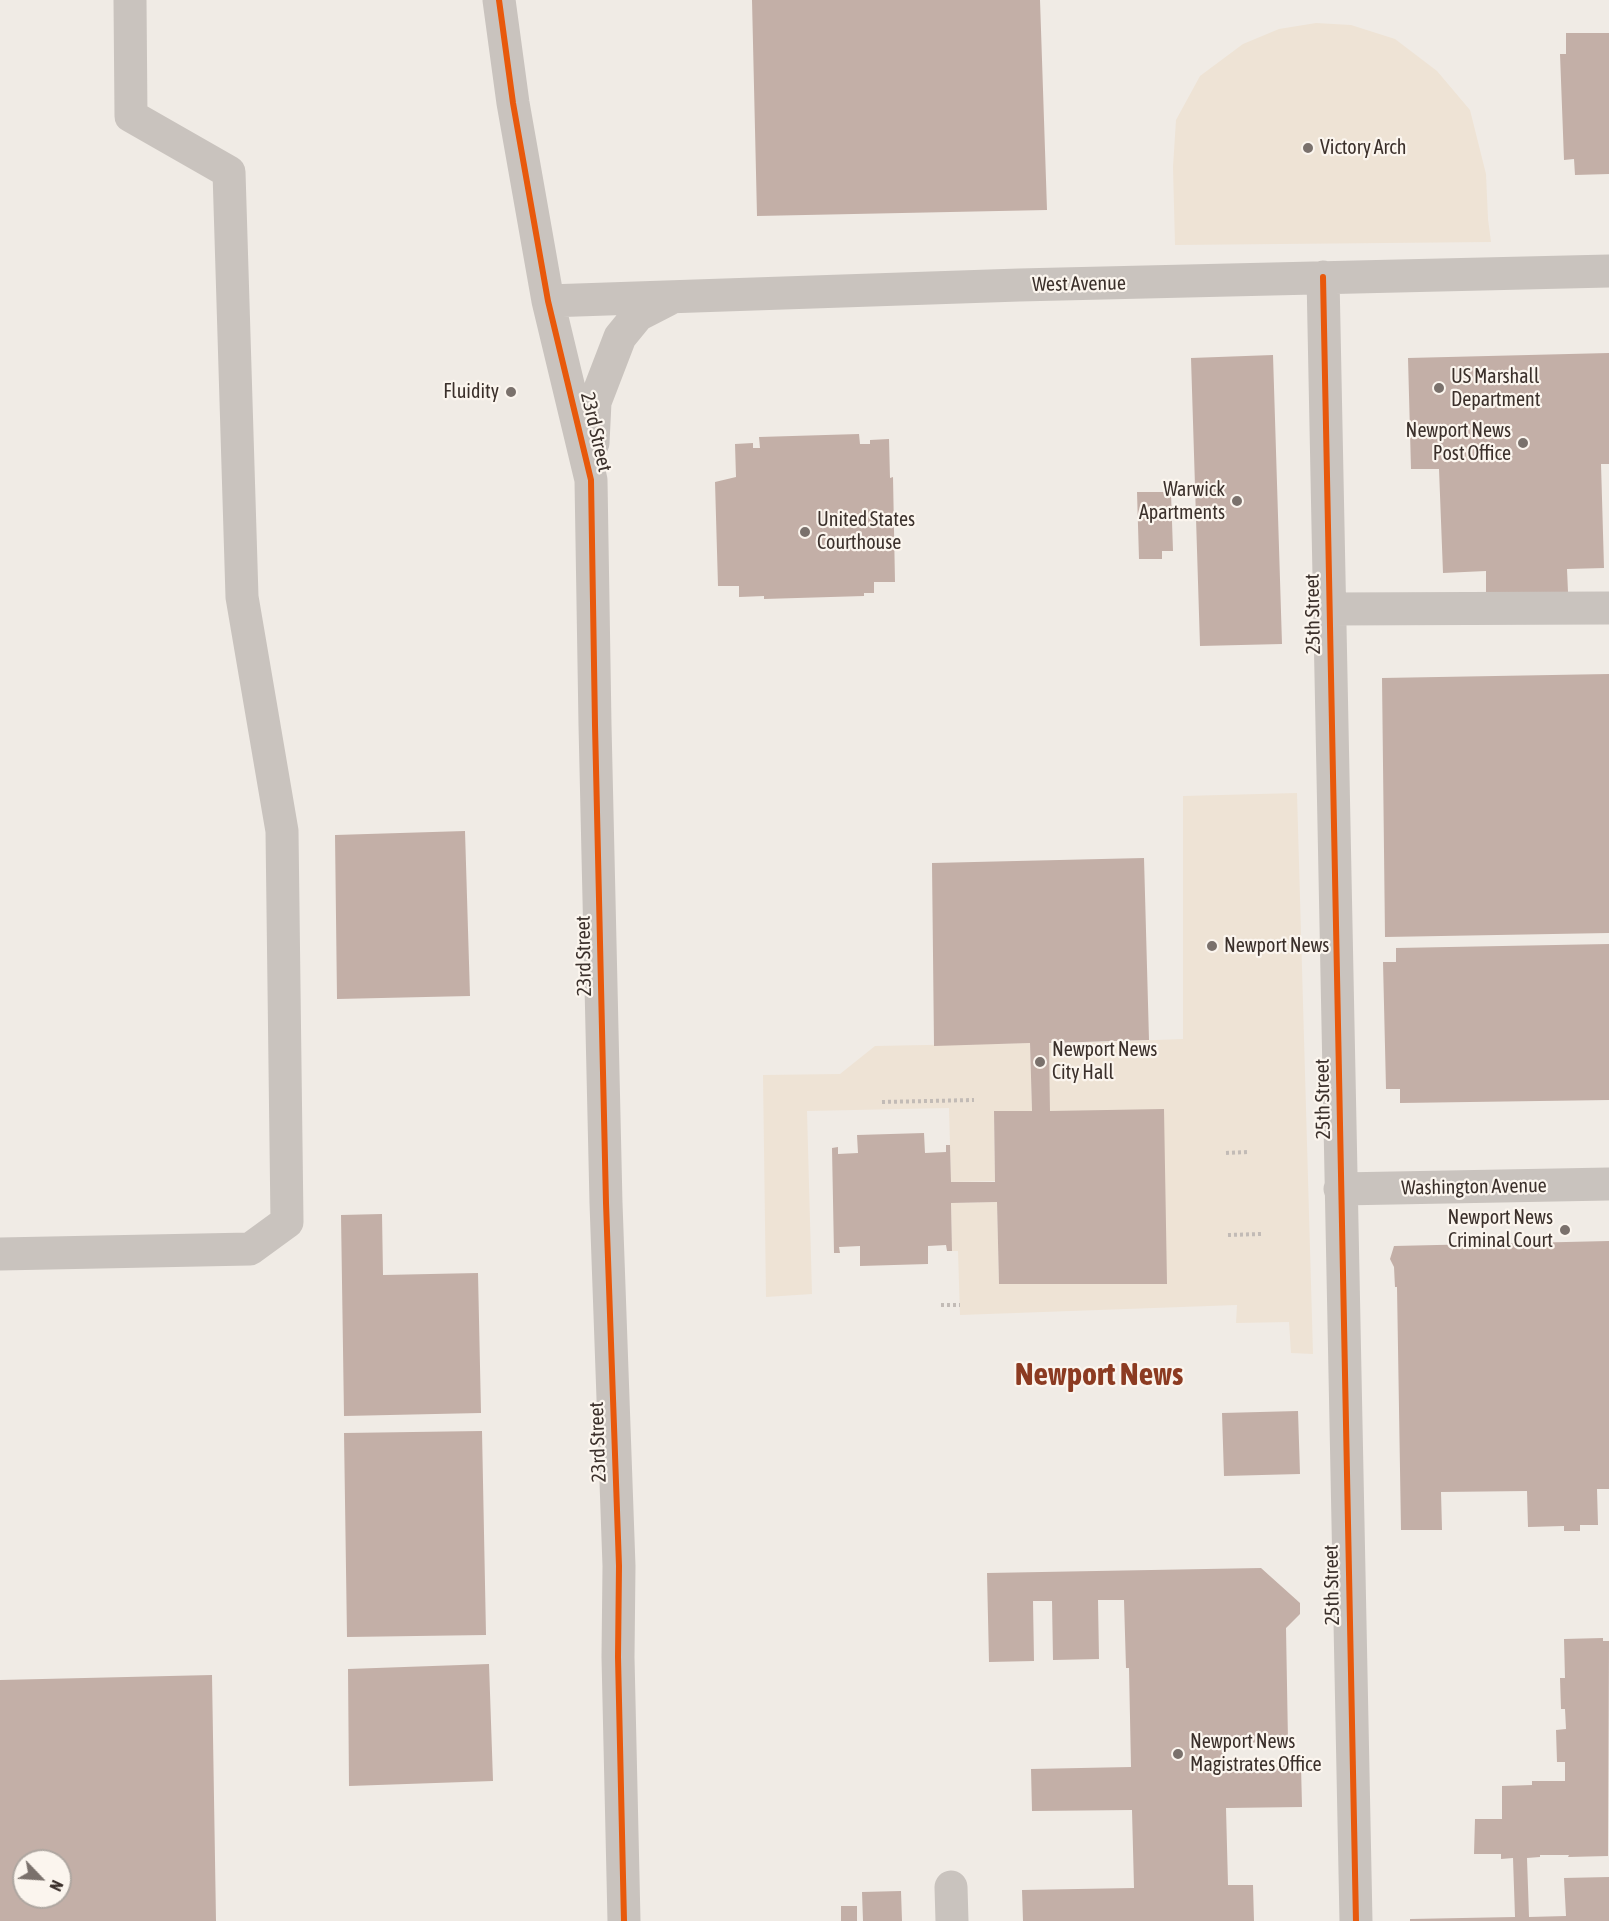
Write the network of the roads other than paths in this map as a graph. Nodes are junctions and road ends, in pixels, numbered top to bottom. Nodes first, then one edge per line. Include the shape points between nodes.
1 (130, 0) edge
2 (499, 0) edge
3 (1609, 271) edge
4 (1323, 277) junction
5 (673, 297) junction
6 (548, 301) junction
7 (591, 480) junction
8 (1609, 608) edge
9 (1329, 609) junction
10 (1609, 1184) edge
11 (1340, 1189) junction
12 (0, 1254) edge
13 (951, 1887) dead end
14 (624, 1921) edge
15 (952, 1921) edge
16 (1356, 1921) edge

1 - 12 street via 131,116 229,172 242,597 282,831 287,1222 250,1249
2 - 6 street, 23rd Street
3 - 4 street, West Avenue
4 - 5 street, West Avenue
4 - 9 street, 25th Street
5 - 6 street, West Avenue
5 - 7 street via 638,315 620,337 595,402
6 - 7 street, 23rd Street
7 - 14 street, 23rd Street via 606,1179 619,1566
8 - 9 street
9 - 11 street, 25th Street
10 - 11 street, Washington Avenue
11 - 16 street, 25th Street
13 - 15 street

